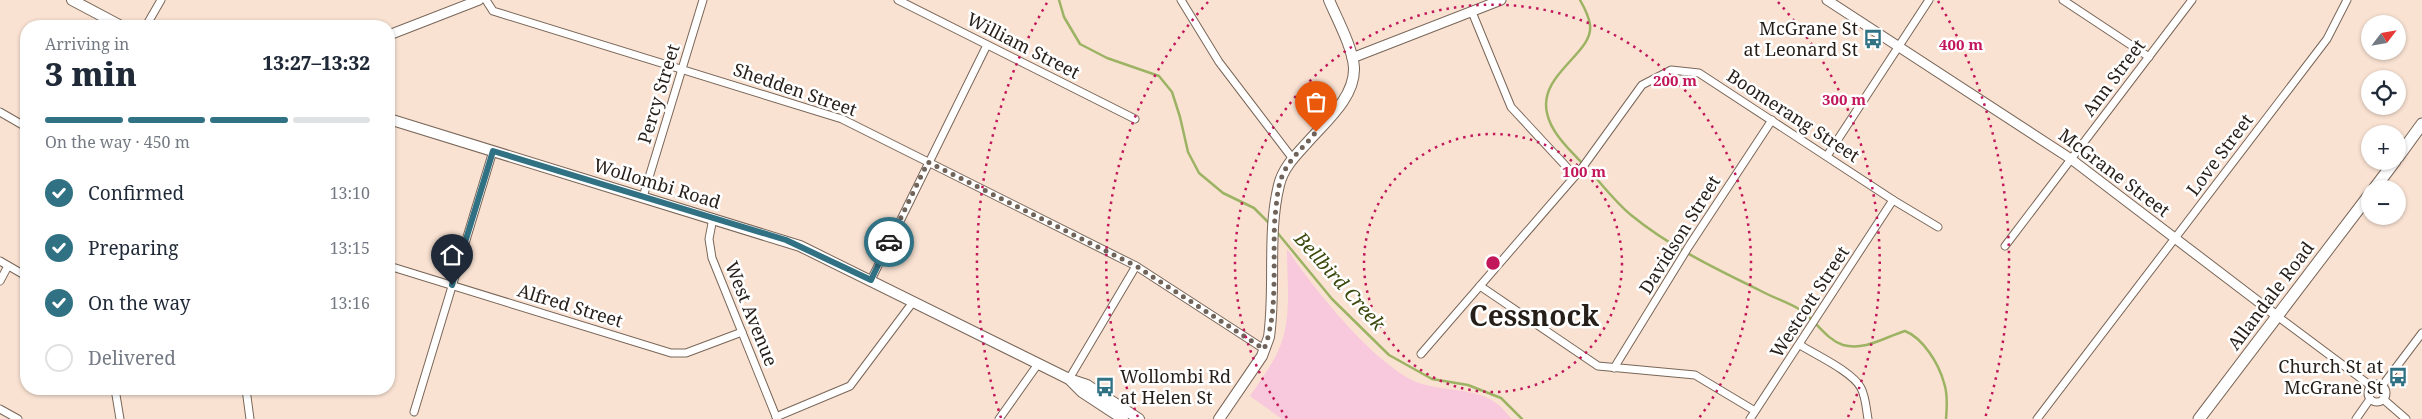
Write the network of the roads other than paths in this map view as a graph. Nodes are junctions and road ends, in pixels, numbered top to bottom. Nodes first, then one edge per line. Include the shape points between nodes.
1 (72, 0) edge
2 (161, 0) edge
3 (480, 0) edge
4 (486, 0) edge
5 (703, 0) edge
6 (898, 0) edge
7 (1181, 0) edge
8 (1330, 0) edge
9 (1501, 0) edge
10 (1827, 0) edge
11 (1929, 0) edge
12 (2064, 0) edge
13 (2192, 0) edge
14 (2347, 0) edge
15 (1472, 12) junction
16 (110, 20) edge
17 (149, 20) edge
18 (395, 33) edge
19 (987, 45) junction
20 (1899, 46) junction
21 (2149, 57) junction
22 (1352, 58) junction
23 (682, 68) junction
24 (0, 112) edge
25 (1135, 119) dead end
26 (1772, 120) junction
27 (395, 121) edge
28 (20, 123) edge
29 (2422, 124) edge
30 (2406, 146) edge
31 (493, 151) junction
32 (1827, 156) junction
33 (2071, 159) junction
34 (1293, 160) junction
35 (928, 162) junction
36 (1575, 176) junction
37 (643, 197) junction
38 (1893, 200) junction
39 (2361, 206) edge
40 (713, 218) junction
41 (1938, 226) dead end
42 (2176, 239) junction
43 (2005, 246) dead end
44 (0, 261) edge
45 (8, 266) junction
46 (1136, 266) junction
47 (395, 268) edge
48 (20, 273) edge
49 (0, 280) edge
50 (871, 280) junction
51 (452, 285) junction
52 (1480, 286) junction
53 (913, 302) junction
54 (2277, 316) junction
55 (742, 332) junction
56 (2422, 333) edge
57 (1800, 345) junction
58 (1264, 349) junction
59 (1421, 354) dead end
60 (1038, 364) junction
61 (1614, 368) junction
62 (1069, 379) junction
63 (2370, 386) junction
64 (2382, 386) junction
65 (116, 395) edge
66 (247, 395) edge
67 (2370, 399) junction
68 (2383, 399) junction
69 (0, 409) edge
70 (1755, 411) junction
71 (414, 412) dead end
72 (776, 418) edge
73 (18, 419) edge
74 (120, 419) edge
75 (250, 419) edge
76 (999, 419) edge
77 (1123, 419) edge
78 (1139, 419) edge
79 (1219, 419) edge
80 (1750, 419) edge
81 (1868, 419) edge
82 (2037, 419) edge
83 (2199, 419) edge
84 (2356, 419) edge
85 (2406, 419) edge

1 - 16 main road
2 - 17 street
3 - 18 street
4 - 23 street, Shedden Street via 493,11
5 - 23 street, Percy Street
6 - 19 street, William Street
7 - 34 street via 1219,62
8 - 22 main road
9 - 15 street
10 - 20 street, McGrane Street
11 - 20 street
12 - 21 street
13 - 21 street, Ann Street
14 - 42 street, Love Street via 2327,39
15 - 22 street
15 - 36 street via 1510,107
19 - 25 street, William Street
19 - 35 street
20 - 32 street
20 - 33 street, McGrane Street
21 - 33 street, Ann Street
22 - 34 main road via 1353,76 1346,98
23 - 35 street, Shedden Street via 842,119
23 - 37 street, Percy Street
24 - 28 street
26 - 32 street, Boomerang Street
26 - 36 street, Boomerang Street via 1699,73 1672,70 1642,86
26 - 61 street, Davidson Street
27 - 31 main road, Wollombi Road
29 - 30 main road
31 - 37 main road, Wollombi Road
31 - 51 street
32 - 38 street, Boomerang Street
33 - 42 street, McGrane Street
33 - 43 street, Ann Street
34 - 58 main road via 1280,183 1275,219 1272,312
35 - 46 street, Shedden Street
35 - 50 street
36 - 52 street, Boomerang Street
37 - 40 main road, Wollombi Road
38 - 41 street, Boomerang Street
38 - 57 street, Westcott Street
39 - 54 main road, Allandale Road
40 - 50 main road, Wollombi Road via 800,246
40 - 55 street, West Avenue via 710,251
42 - 54 street, McGrane Street
42 - 82 street, Love Street
44 - 45 street
45 - 48 street
45 - 49 street
46 - 58 street, Shedden Street
46 - 62 street
47 - 51 street, Alfred Street
50 - 53 main road, Wollombi Road
51 - 55 street, Alfred Street via 671,353 686,353
51 - 71 street
52 - 59 street, Boomerang Street
52 - 61 street via 1598,366
53 - 60 main road, Wollombi Road
53 - 72 street via 850,386
54 - 63 street, McGrane Street
54 - 83 main road, Allandale Road
55 - 72 street, West Avenue
56 - 64 street
57 - 70 street, Westcott Street
57 - 81 street via 1847,374 1860,386
58 - 79 main road
60 - 62 main road, Wollombi Road
60 - 76 street
61 - 70 street via 1695,375
62 - 77 main road, Wollombi Road via 1082,392
62 - 78 main road, Wollombi Road via 1087,385
63 - 64 street
63 - 67 street
64 - 68 street via 2385,392
65 - 74 street
66 - 75 street
67 - 68 street via 2377,402
67 - 84 street
68 - 85 street
69 - 73 street
70 - 80 street, Westcott Street

